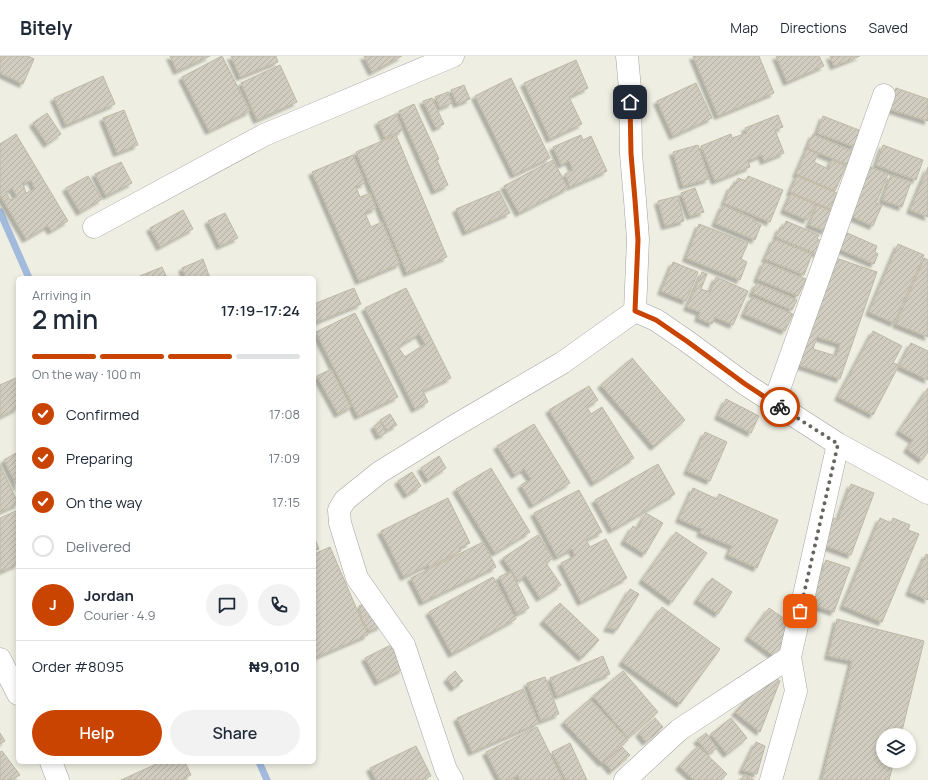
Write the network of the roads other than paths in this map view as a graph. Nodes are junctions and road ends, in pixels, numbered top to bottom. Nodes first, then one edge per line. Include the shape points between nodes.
1 (453, 56) edge
2 (627, 56) edge
3 (884, 95) dead end
4 (94, 227) dead end
5 (635, 311) junction
6 (774, 403) junction
7 (838, 444) junction
8 (928, 493) edge
9 (790, 657) junction
10 (0, 659) edge
11 (16, 690) edge
12 (52, 764) edge
13 (58, 780) edge
14 (452, 780) edge
15 (624, 780) edge
16 (771, 780) edge

1 - 4 street via 264,135
2 - 5 street via 638,240
3 - 6 street
5 - 6 street via 656,320
5 - 14 street via 562,363 380,472 345,500 339,510 340,523 358,578 404,644 446,770
6 - 7 street
7 - 8 street
7 - 9 street
9 - 15 street via 679,730
9 - 16 street via 796,691
10 - 11 street
12 - 13 street

